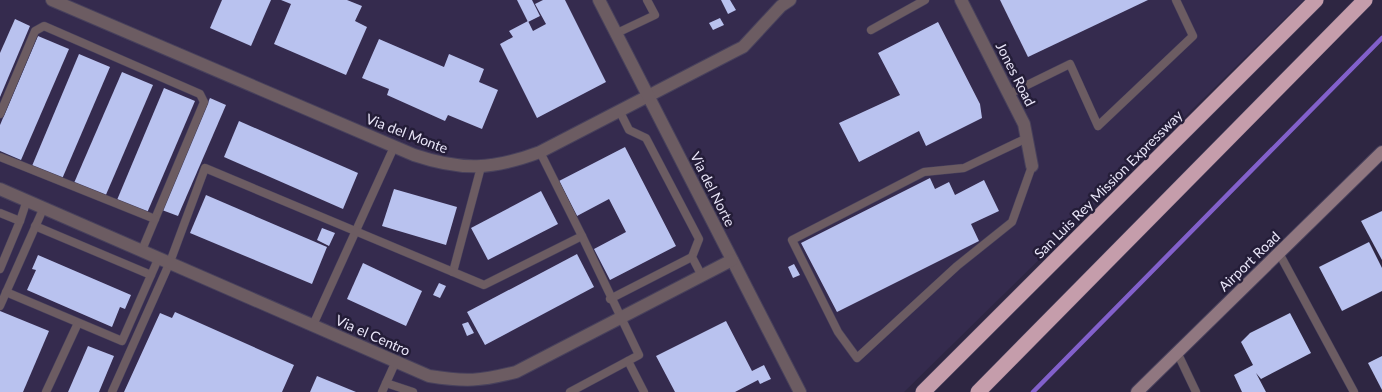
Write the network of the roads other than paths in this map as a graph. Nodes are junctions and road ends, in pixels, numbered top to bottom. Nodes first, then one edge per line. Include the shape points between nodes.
1 (52, 0) edge
2 (599, 0) edge
3 (647, 0) edge
4 (790, 0) edge
5 (925, 0) edge
6 (961, 0) edge
7 (1176, 0) edge
8 (1316, 0) edge
9 (1366, 0) edge
10 (871, 30) dead end
11 (617, 33) junction
12 (648, 94) junction
13 (1009, 94) junction
14 (619, 110) junction
15 (0, 114) edge
16 (1027, 138) junction
17 (394, 147) junction
18 (540, 152) junction
19 (1382, 152) edge
20 (0, 156) edge
21 (1032, 166) joint
22 (481, 167) junction
23 (0, 189) edge
24 (27, 200) junction
25 (44, 207) junction
26 (0, 214) edge
27 (155, 219) junction
28 (20, 221) junction
29 (35, 226) junction
30 (356, 232) junction
31 (582, 236) junction
32 (142, 250) junction
33 (1279, 252) junction
34 (692, 257) junction
35 (164, 260) junction
36 (732, 260) junction
37 (0, 268) edge
38 (453, 272) junction
39 (151, 275) junction
40 (702, 276) junction
41 (6, 292) junction
42 (610, 299) junction
43 (0, 306) edge
44 (619, 318) junction
45 (78, 323) junction
46 (313, 325) junction
47 (1177, 352) junction
48 (396, 361) junction
49 (628, 361) junction
50 (386, 383) junction
51 (46, 392) edge
52 (112, 392) edge
53 (382, 392) edge
54 (413, 392) edge
55 (570, 392) edge
56 (644, 392) edge
57 (800, 392) edge
58 (922, 392) edge
59 (978, 392) edge
60 (1137, 392) edge
61 (1196, 392) edge
62 (1354, 392) edge

1 - 17 street, Via del Monte
2 - 11 street, Via del Norte
3 - 11 lane via 655,15
4 - 12 street, Via del Monte via 742,47
5 - 10 lane
6 - 13 street, Jones Road
7 - 13 lane via 1193,36 1098,126 1070,64
8 - 58 highway, San Luis Rey Mission Expressway
9 - 59 highway
11 - 12 street, Via del Norte
12 - 14 street, Via del Monte
12 - 36 street, Via del Norte
13 - 16 street, Jones Road via 1024,124
14 - 18 street, Via del Monte
14 - 34 lane via 629,130 646,138 699,239
15 - 27 lane via 35,31 44,26 200,94 204,102
16 - 21 street, Jones Road
16 - 21 lane via 964,168 924,172 792,240 838,332 857,358 957,266 1012,222
17 - 22 street, Via del Monte via 444,165
17 - 30 lane
18 - 22 street, Via del Monte
18 - 31 lane
19 - 33 street, Airport Road
20 - 27 lane
22 - 38 lane
23 - 24 street, Via el Centro
24 - 25 street, Via el Centro
24 - 28 lane
25 - 29 lane
25 - 32 street, Via el Centro
26 - 28 lane
27 - 32 lane
28 - 37 lane
29 - 39 lane
29 - 41 lane
30 - 35 lane via 205,168
30 - 38 lane
30 - 46 lane
31 - 38 lane via 484,284
31 - 42 lane
32 - 35 street, Via el Centro
33 - 47 street, Airport Road
33 - 62 lane
34 - 40 lane
34 - 42 lane
35 - 39 lane
35 - 46 street, Via el Centro
35 - 52 lane
36 - 40 street, Via el Centro
36 - 57 street, Via del Norte
39 - 45 lane via 122,341
40 - 44 street, Via el Centro
41 - 43 lane
41 - 45 lane
42 - 44 lane
44 - 48 street, Via el Centro via 516,372 484,380 429,376
44 - 49 lane via 639,355
45 - 51 lane
46 - 48 street, Via el Centro
47 - 60 street, Airport Road
47 - 61 lane
48 - 50 lane
49 - 55 lane
49 - 56 lane
50 - 53 lane
50 - 54 lane

